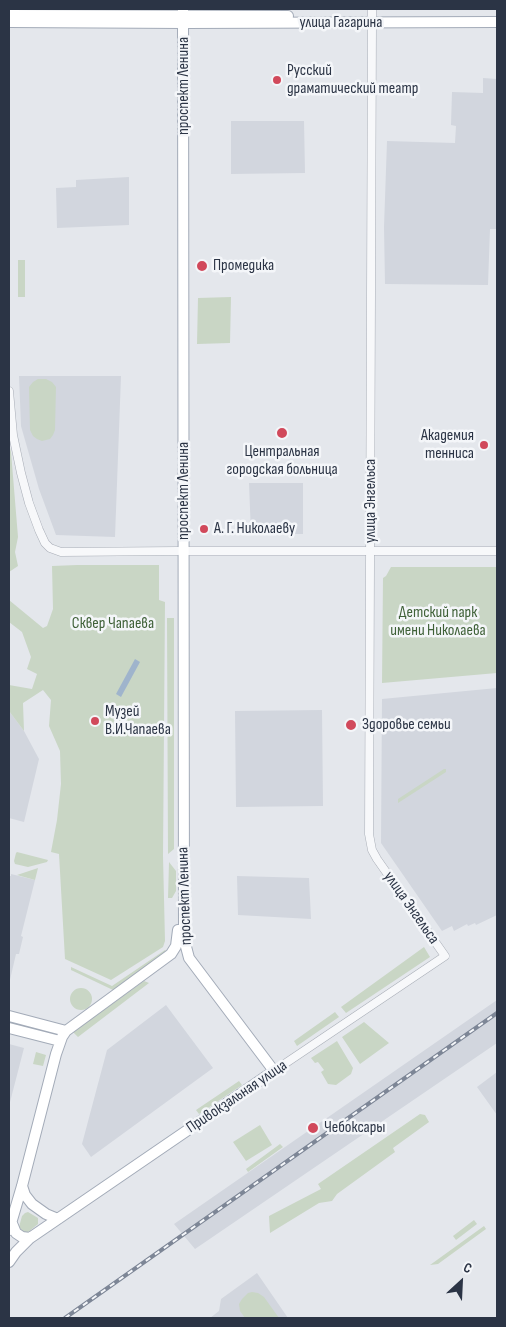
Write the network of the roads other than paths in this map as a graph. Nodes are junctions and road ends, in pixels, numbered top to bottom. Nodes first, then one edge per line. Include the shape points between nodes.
1 (9, 15) edge
2 (181, 16) edge
3 (372, 16) edge
4 (497, 17) edge
5 (9, 22) edge
6 (497, 22) edge
7 (9, 392) edge
8 (497, 551) edge
9 (181, 552) junction
10 (370, 552) junction
11 (171, 954) junction
12 (445, 956) joint
13 (189, 958) junction
14 (9, 1016) edge
15 (9, 1028) edge
16 (66, 1031) junction
17 (60, 1041) junction
18 (274, 1072) junction
19 (22, 1186) junction
20 (58, 1220) junction
21 (10, 1225) edge
22 (30, 1238) junction
23 (9, 1262) edge

1 - 2 main road, улица Гагарина
2 - 3 main road, улица Гагарина
2 - 5 main road, улица Гагарина
2 - 9 main road, проспект Ленина
3 - 4 main road, улица Гагарина
3 - 6 main road, улица Гагарина
3 - 10 street, улица Энгельса
7 - 9 street via 21,473 39,530 50,548 61,552
8 - 10 street
9 - 10 street
9 - 11 main road, проспект Ленина via 178,929 176,946
9 - 13 main road, проспект Ленина via 183,924
10 - 12 street, улица Энгельса via 370,844 377,860
11 - 13 main road, проспект Ленина via 181,953
11 - 16 main road, проспект Ленина
12 - 18 street, Привокзальная улица
13 - 18 main road, проспект Ленина
14 - 16 main road
15 - 17 main road
16 - 17 main road
17 - 19 main road
18 - 20 main road, Привокзальная улица
19 - 20 main road via 24,1195 32,1204
19 - 21 main road
20 - 22 main road, Привокзальная улица
21 - 22 main road via 22,1237
22 - 23 main road, Привокзальная улица

